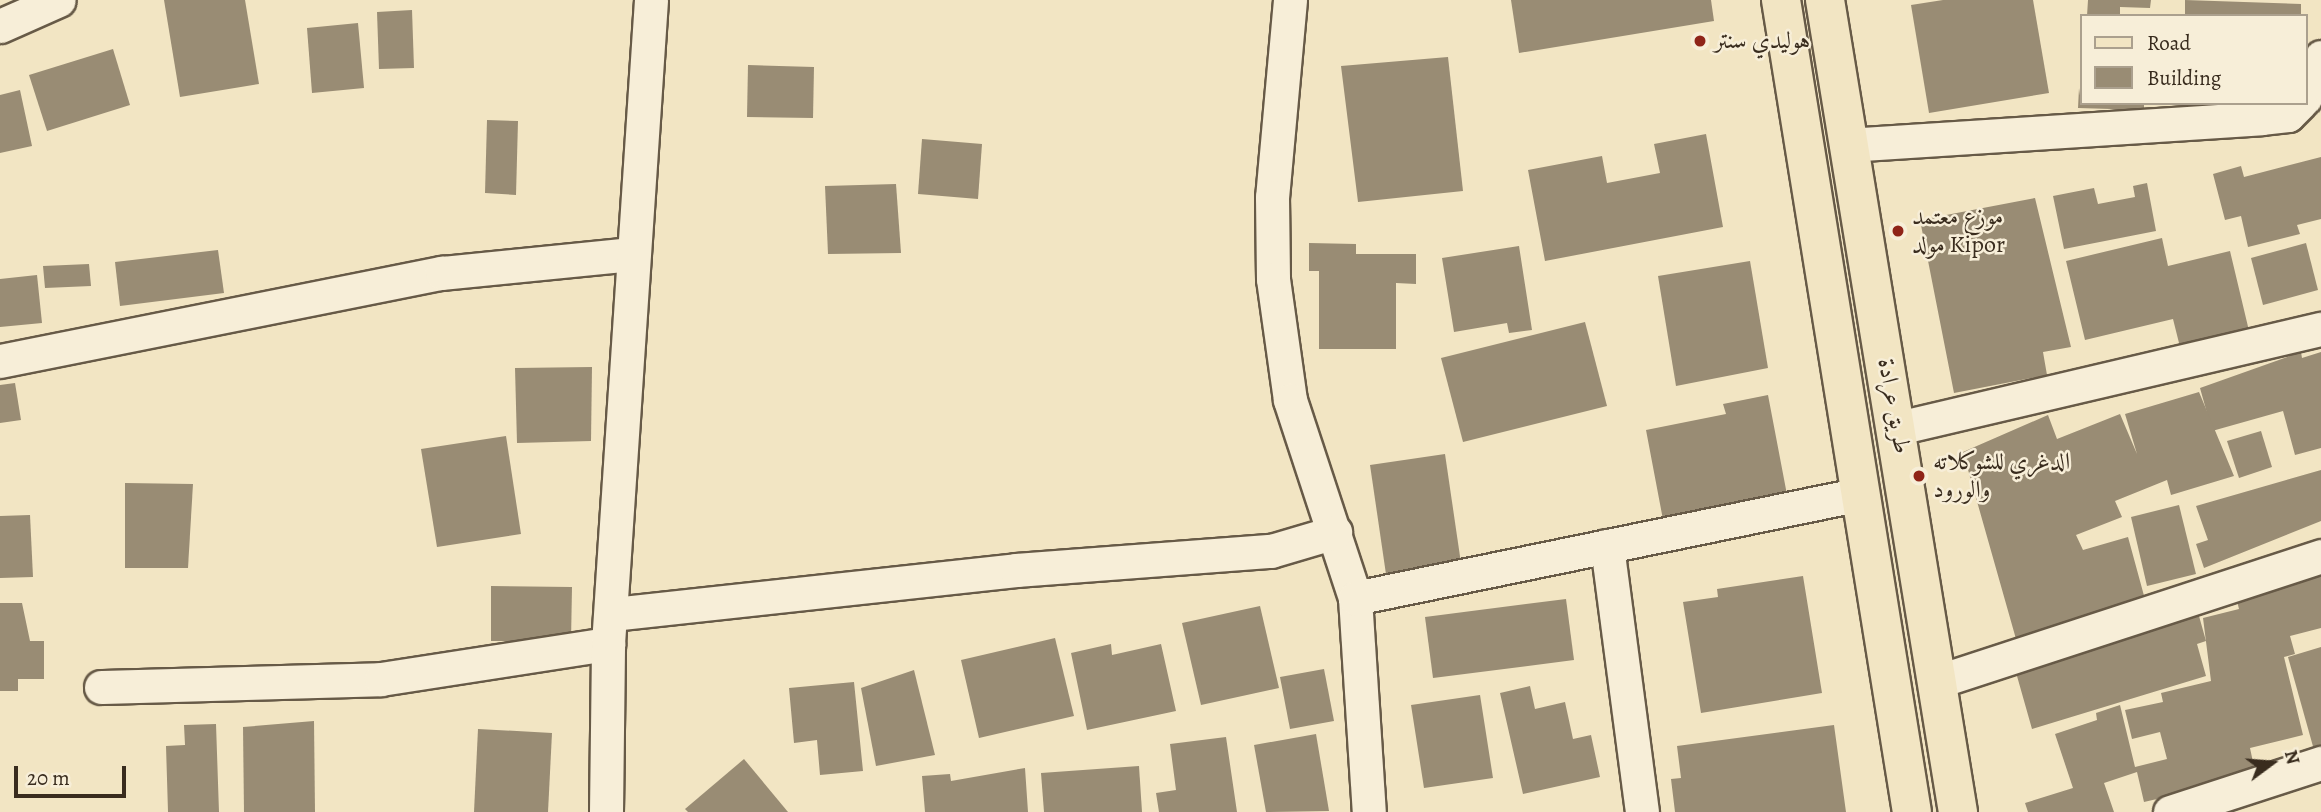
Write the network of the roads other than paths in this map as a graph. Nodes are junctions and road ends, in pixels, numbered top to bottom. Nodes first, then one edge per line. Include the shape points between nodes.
1 (59, 0) edge
2 (651, 0) edge
3 (1290, 0) edge
4 (1781, 0) edge
5 (1825, 0) edge
6 (0, 26) edge
7 (2321, 57) edge
8 (2307, 93) edge
9 (2298, 105) edge
10 (1847, 145) junction
11 (633, 254) junction
12 (2321, 329) edge
13 (0, 361) edge
14 (1898, 428) junction
15 (1857, 495) junction
16 (1335, 532) junction
17 (1607, 546) junction
18 (2321, 556) edge
19 (1355, 598) junction
20 (610, 629) junction
21 (1939, 681) junction
22 (101, 688) dead end
23 (2321, 763) edge
24 (606, 812) edge
25 (1369, 812) edge
26 (1642, 812) edge
27 (1912, 812) edge
28 (1958, 812) edge
29 (2170, 812) edge

1 - 6 street
2 - 11 street
3 - 16 street via 1272,198 1273,279 1290,400
4 - 15 main road, طريق عرادة
5 - 10 main road, طريق عرادة
7 - 8 street
9 - 10 street via 2288,115 2262,118
10 - 14 main road, طريق عرادة
11 - 13 street via 442,273
11 - 20 street
12 - 14 street
14 - 21 main road, طريق عرادة
15 - 17 street
15 - 27 main road, طريق عرادة
16 - 19 street
16 - 20 street via 1259,552 1016,570
17 - 19 street
17 - 26 street
18 - 21 street
19 - 25 street
20 - 22 street via 382,679
20 - 24 street
21 - 28 main road, طريق عرادة
23 - 29 street

